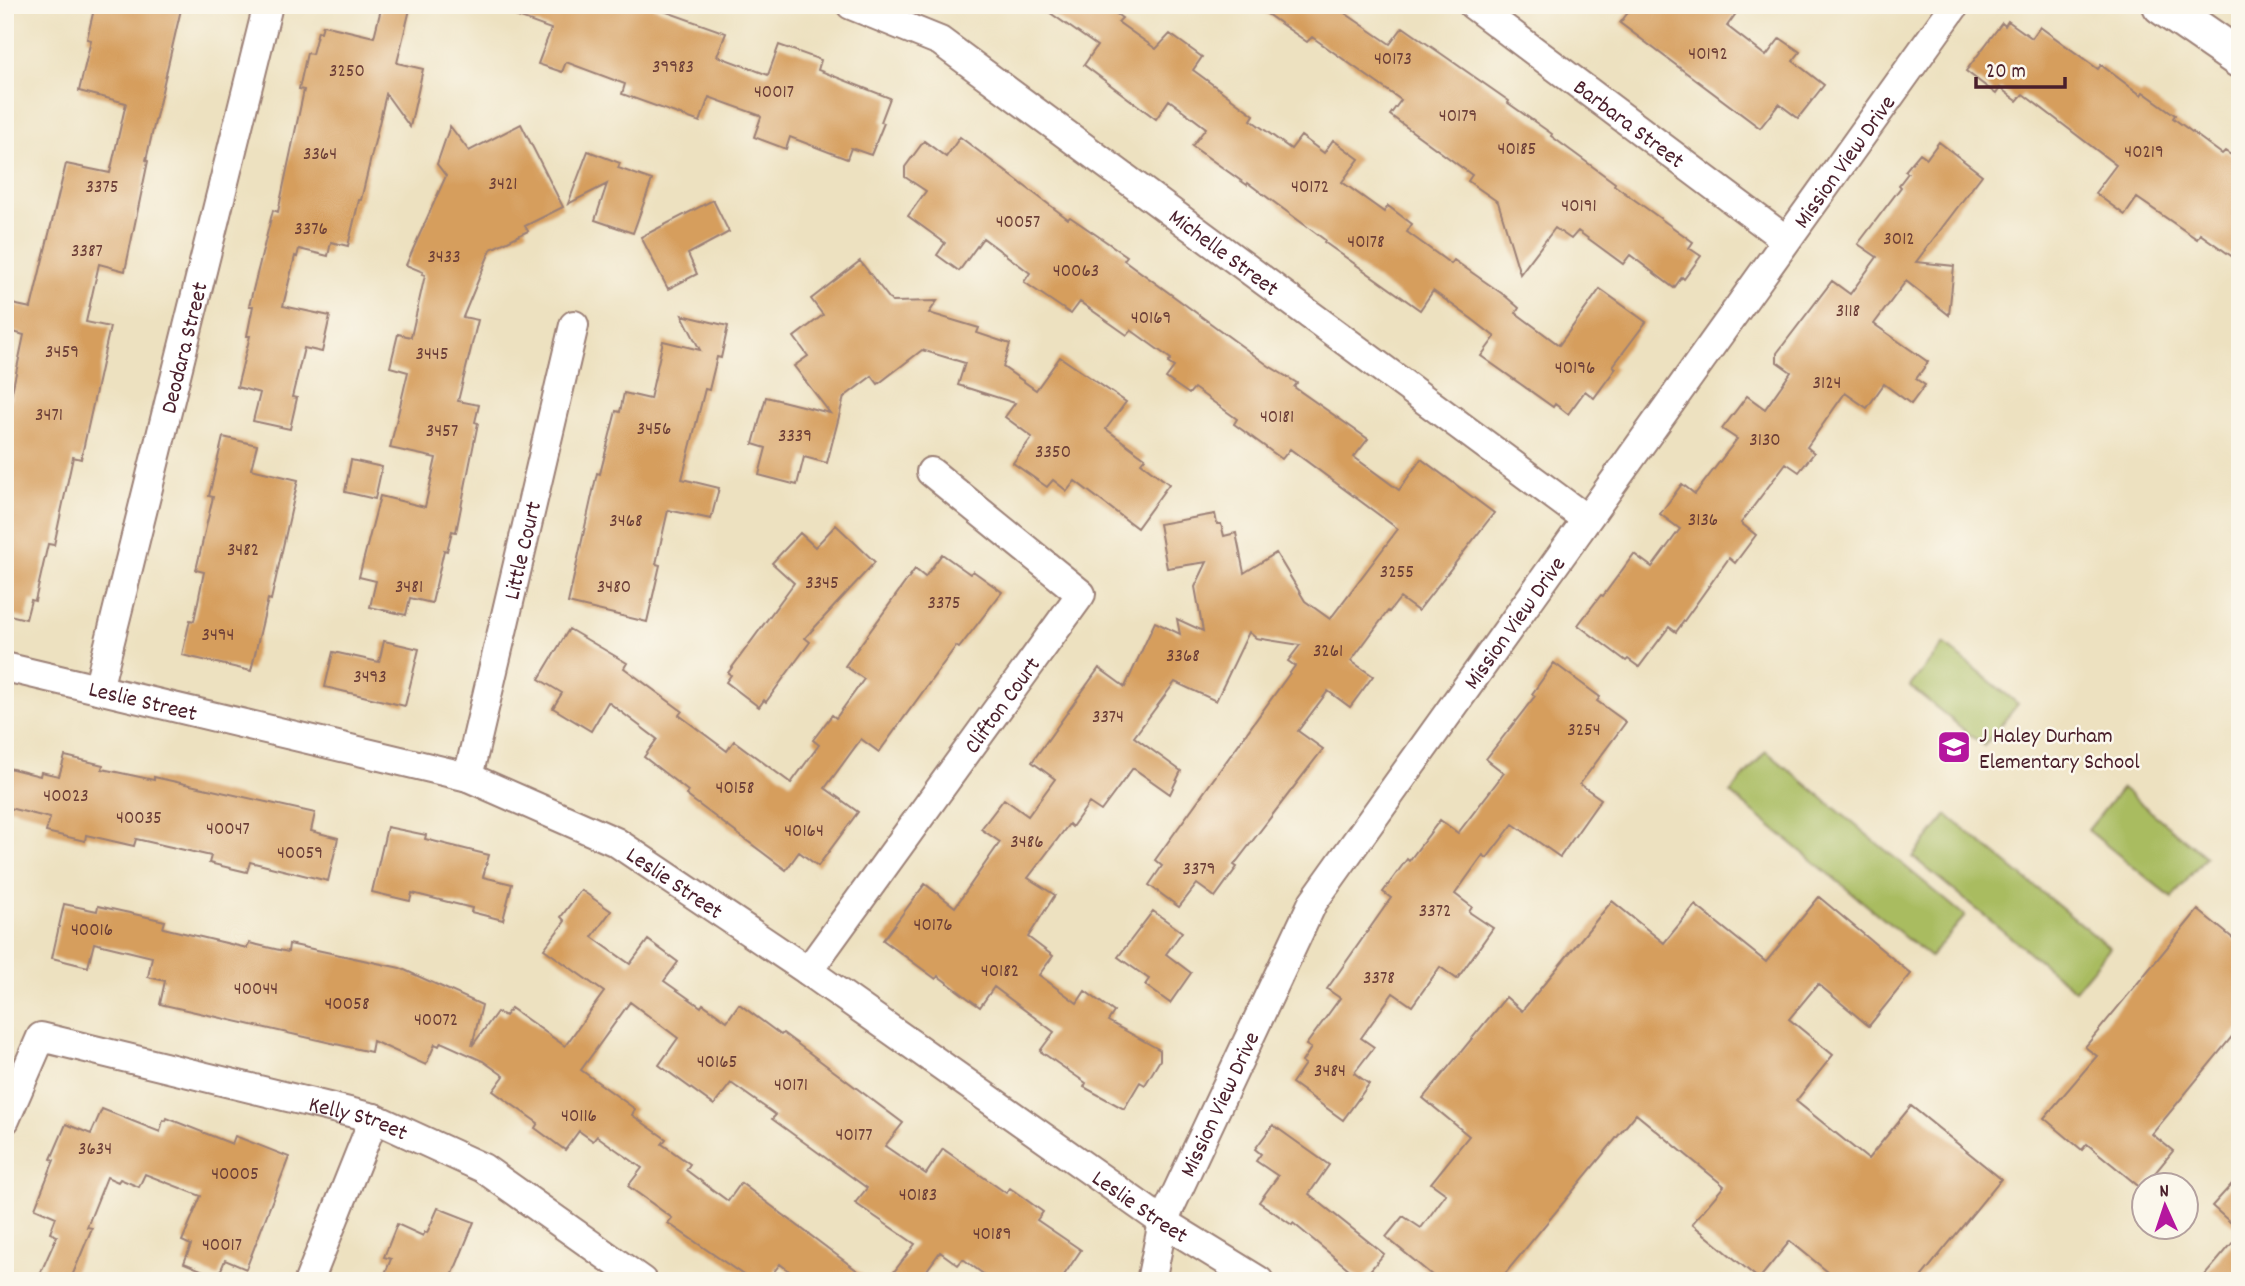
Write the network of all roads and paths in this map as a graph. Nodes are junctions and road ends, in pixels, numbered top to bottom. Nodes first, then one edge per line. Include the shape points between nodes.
1 (268, 5) edge
2 (851, 5) edge
3 (1473, 5) edge
4 (1955, 5) edge
5 (2162, 5) edge
6 (2240, 59) edge
7 (1786, 240) junction
8 (574, 325) dead end
9 (931, 472) dead end
10 (1586, 519) junction
11 (5, 667) edge
12 (98, 689) junction
13 (468, 777) junction
14 (807, 971) junction
15 (374, 1118) junction
16 (5, 1120) edge
17 (1163, 1222) junction
18 (309, 1281) edge
19 (642, 1281) edge
20 (1151, 1281) edge
21 (1259, 1281) edge

1 - 12 street, Deodara Street
2 - 10 street, Michelle Street via 940,41
3 - 7 street, Barbara Street
4 - 7 street, Mission View Drive
5 - 6 main road
7 - 10 street, Mission View Drive
8 - 13 street, Little Court
9 - 14 street, Clifton Court via 1081,594
10 - 17 street, Mission View Drive via 1313,902
11 - 12 street, Leslie Street
12 - 13 street, Leslie Street
13 - 14 street, Leslie Street via 616,842
14 - 17 street, Leslie Street
15 - 16 street, Kelly Street via 41,1037
15 - 18 street
15 - 19 street, Kelly Street via 483,1168
17 - 20 street, Mission View Drive
17 - 21 street, Leslie Street

